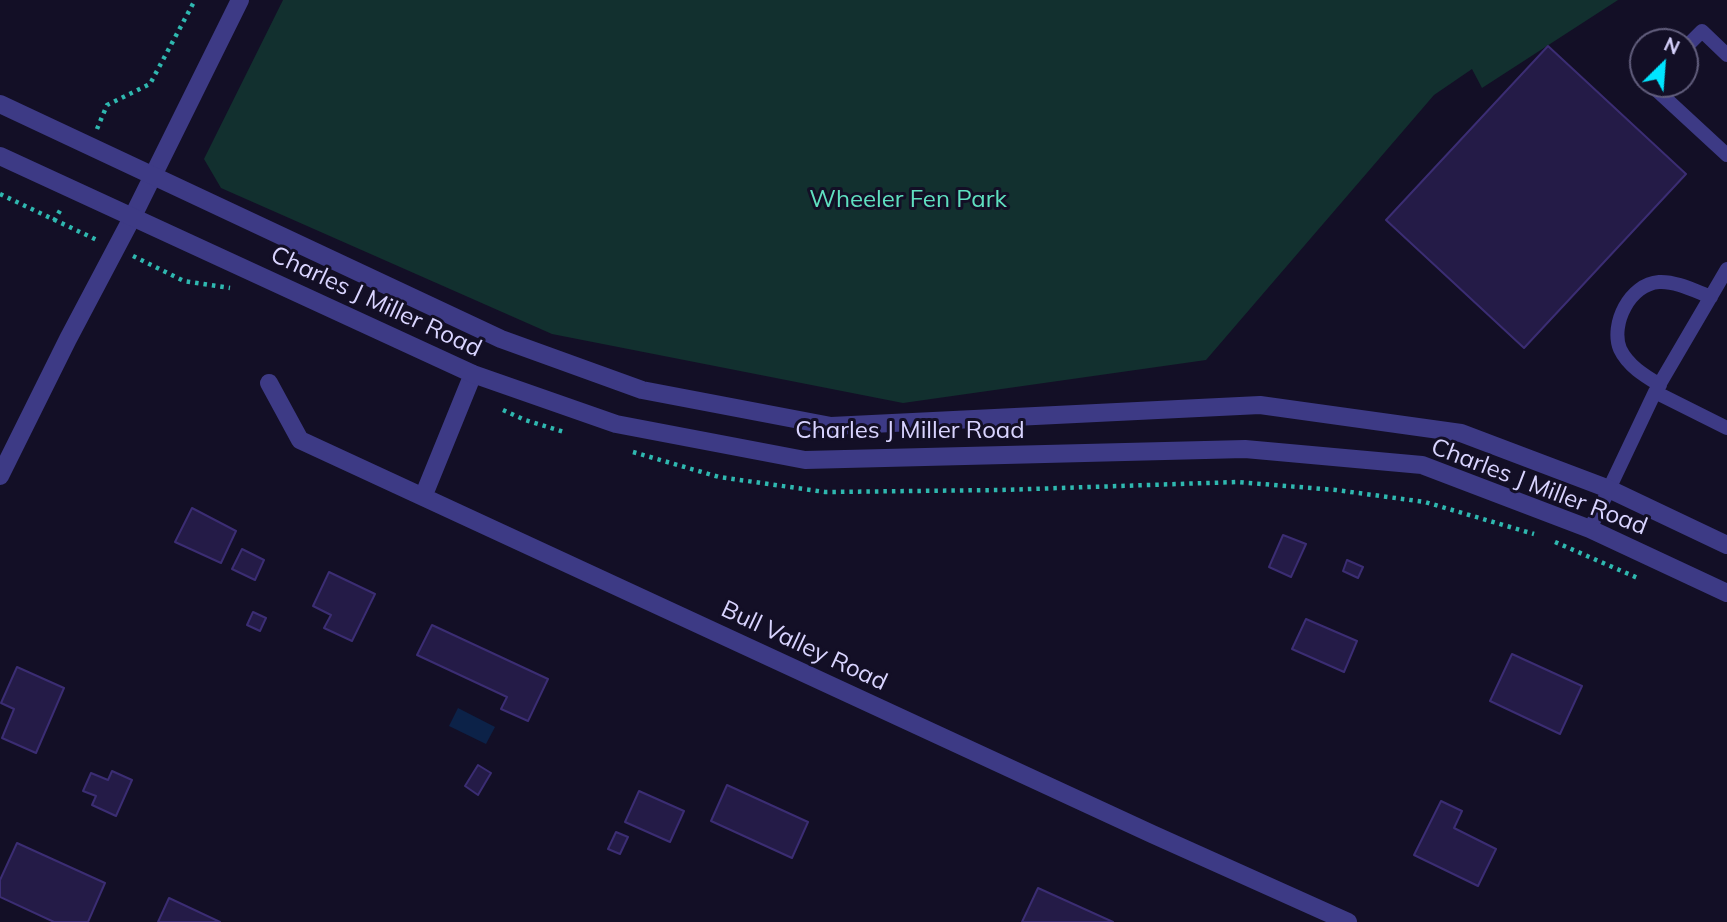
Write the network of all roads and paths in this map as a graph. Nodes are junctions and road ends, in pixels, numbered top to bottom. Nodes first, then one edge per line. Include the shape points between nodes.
1 (195, 0) edge
2 (240, 0) edge
3 (1699, 34) edge
4 (1727, 55) edge
5 (1666, 98) edge
6 (0, 104) edge
7 (90, 146) junction
8 (1725, 150) edge
9 (0, 156) edge
10 (152, 175) junction
11 (71, 189) junction
12 (0, 194) edge
13 (133, 216) junction
14 (1727, 269) edge
15 (1711, 297) junction
16 (473, 374) junction
17 (269, 383) dead end
18 (1657, 389) junction
19 (1727, 428) edge
20 (0, 476) edge
21 (1609, 489) junction
22 (423, 497) junction
23 (1590, 529) junction
24 (1727, 545) edge
25 (1727, 593) edge
26 (1348, 922) edge

1 - 7 path via 150,84 107,105
2 - 10 street
3 - 4 lane via 1702,31
5 - 8 lane
6 - 7 street
7 - 10 street
9 - 11 street, Charles J Miller Road
10 - 13 street
10 - 21 street, Charles J Miller Road via 501,339 642,390 831,426 1260,405 1461,433
11 - 12 path via 54,221
11 - 13 street, Charles J Miller Road
13 - 16 street, Charles J Miller Road
13 - 20 street
14 - 15 lane
15 - 18 lane
15 - 18 lane via 1658,282 1645,286 1627,303 1617,328 1620,349
16 - 22 street
16 - 23 street, Charles J Miller Road via 617,424 805,460 1245,449 1422,465
17 - 22 street, Bull Valley Road via 300,440
18 - 19 lane
18 - 21 lane
21 - 23 lane
21 - 24 street, Charles J Miller Road
22 - 26 street, Bull Valley Road
23 - 25 street, Charles J Miller Road

